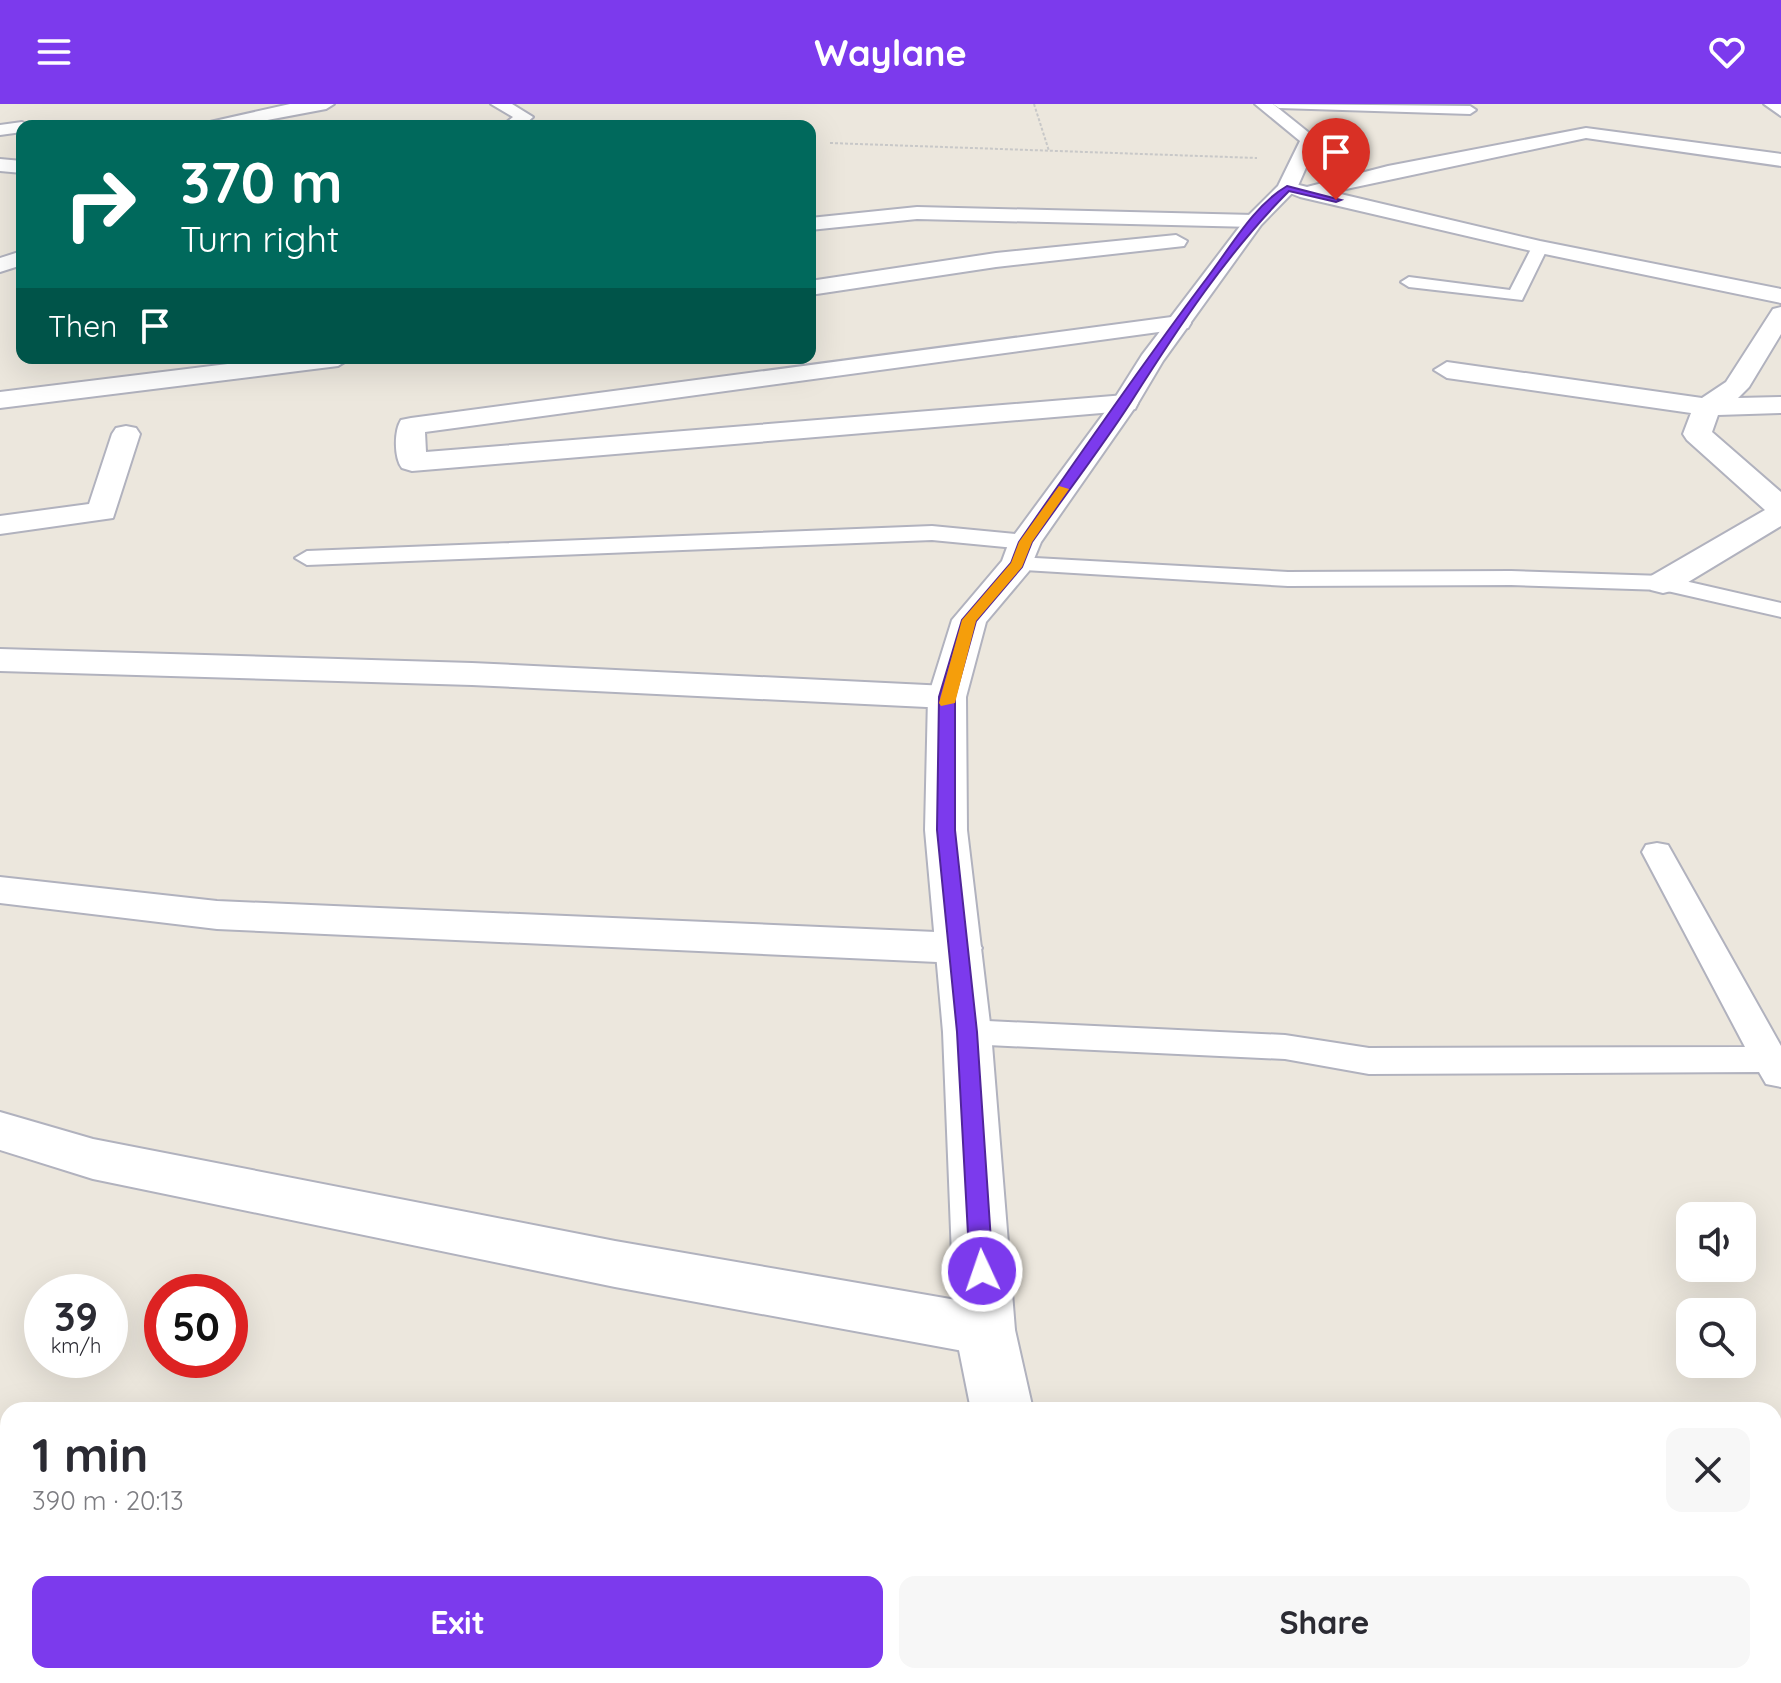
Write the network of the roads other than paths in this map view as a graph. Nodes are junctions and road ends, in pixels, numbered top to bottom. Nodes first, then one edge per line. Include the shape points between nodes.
1 (326, 104) edge
2 (499, 104) edge
3 (1263, 104) edge
4 (1279, 104) edge
5 (1772, 104) edge
6 (1470, 110) dead end
7 (1781, 111) edge
8 (238, 120) edge
9 (520, 120) edge
10 (1489, 152) junction
11 (1550, 159) dead end
12 (1781, 160) edge
13 (1298, 180) junction
14 (816, 223) edge
15 (1250, 227) junction
16 (1540, 247) junction
17 (1409, 282) dead end
18 (816, 287) edge
19 (1781, 296) edge
20 (1781, 314) edge
21 (1179, 323) junction
22 (254, 364) edge
23 (1447, 370) dead end
24 (0, 400) edge
25 (1125, 403) junction
26 (1781, 405) edge
27 (1707, 407) junction
28 (126, 434) dead end
29 (1781, 510) edge
30 (0, 525) edge
31 (1021, 553) junction
32 (307, 558) dead end
33 (1663, 583) junction
34 (1781, 610) edge
35 (0, 660) edge
36 (947, 697) junction
37 (1657, 852) dead end
38 (0, 890) edge
39 (959, 948) junction
40 (967, 1032) junction
41 (1775, 1068) edge
42 (0, 1131) edge
43 (985, 1330) junction
44 (1000, 1402) edge

1 - 8 street
2 - 9 street via 525,117
3 - 13 street via 1309,140
4 - 6 lane
5 - 7 street
10 - 11 street
10 - 12 street via 1586,133
10 - 13 street
13 - 15 street
13 - 16 street
14 - 15 street via 917,213
15 - 18 street
15 - 21 street
16 - 17 lane via 1516,296
16 - 19 street
20 - 27 street via 1736,387
21 - 25 street
21 - 25 street via 411,426 412,462
22 - 24 street
23 - 27 street
25 - 31 street
26 - 27 street
27 - 29 street via 1697,434
28 - 30 street via 102,511
29 - 33 street
31 - 32 lane via 932,533
31 - 33 lane via 1288,579
31 - 36 street via 969,620
33 - 34 lane
35 - 36 street via 472,674
36 - 39 street via 946,830
37 - 41 lane
38 - 39 street via 217,915
39 - 40 street
40 - 41 lane via 1285,1047 1369,1061
40 - 43 street
42 - 43 street via 124,1165 615,1264
43 - 44 street

